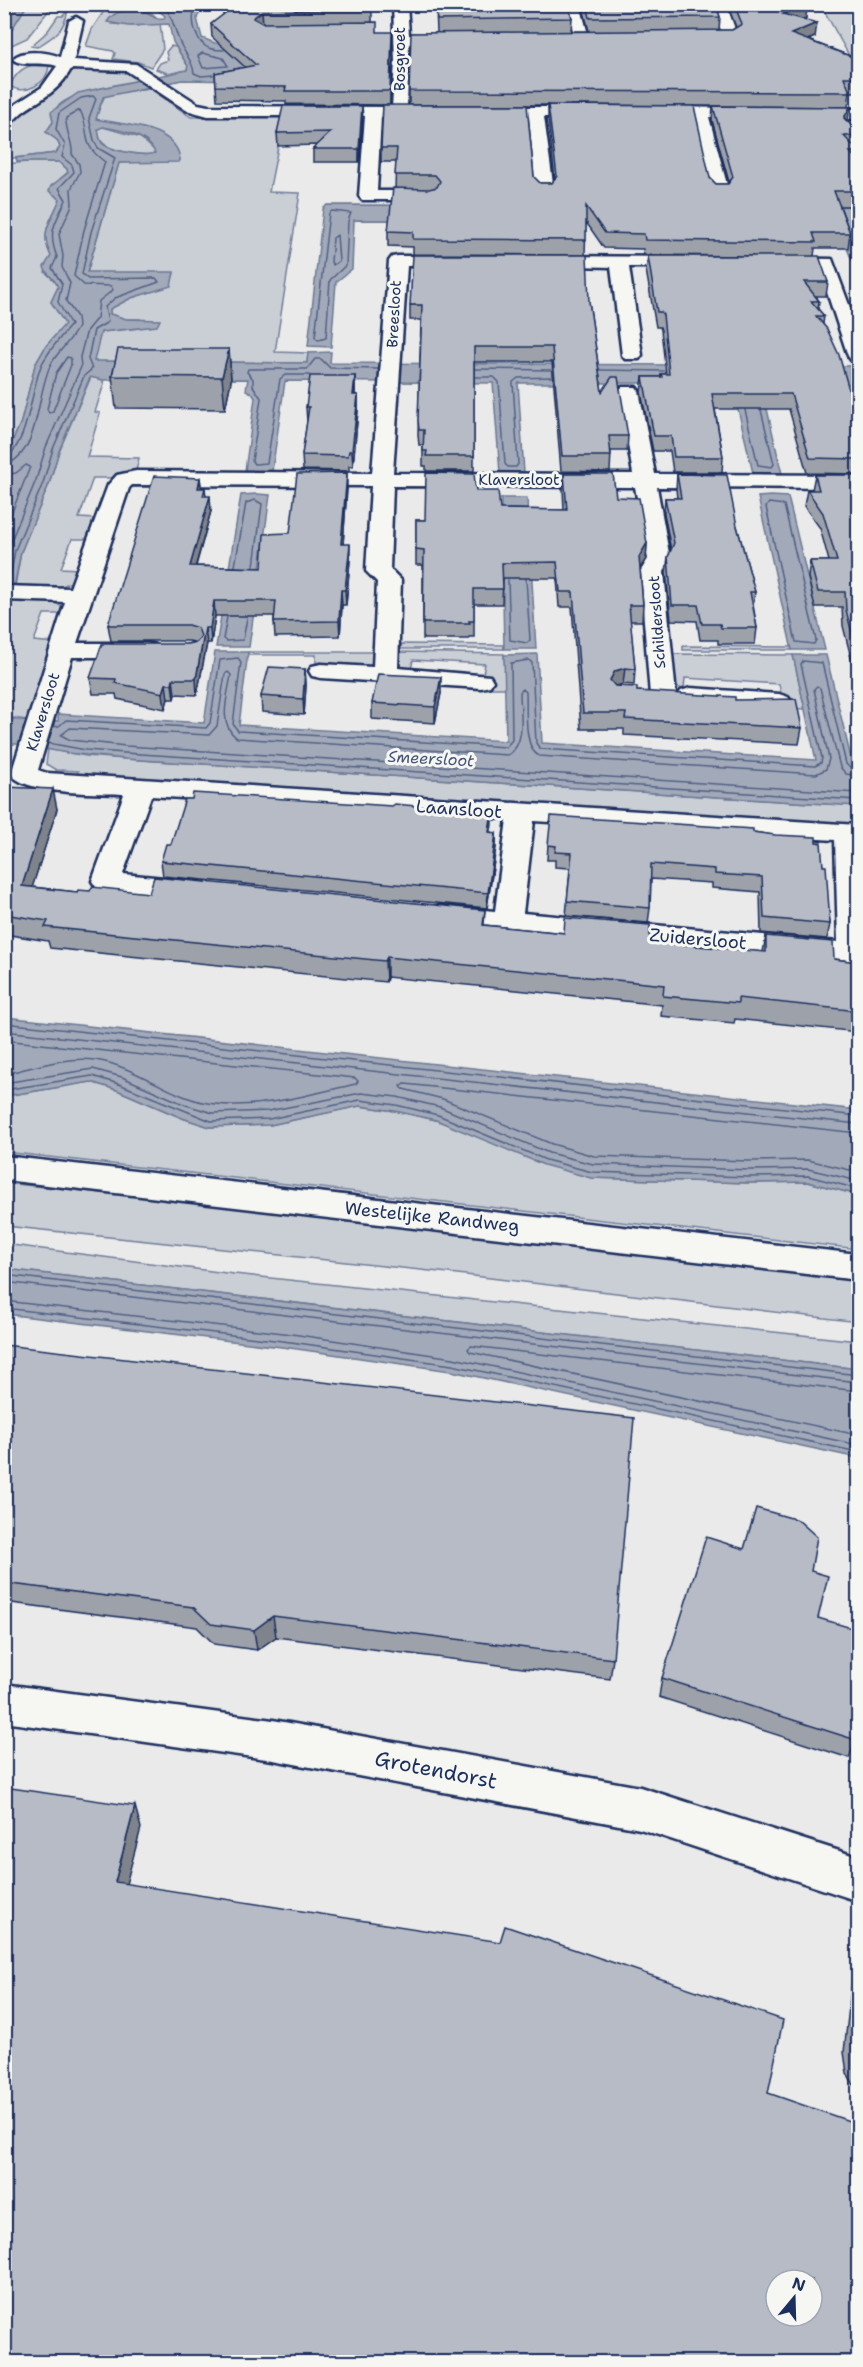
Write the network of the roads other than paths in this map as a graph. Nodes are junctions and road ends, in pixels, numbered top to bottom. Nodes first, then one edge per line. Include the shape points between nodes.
1 (399, 4) edge
2 (573, 4) edge
3 (719, 4) edge
4 (87, 6) edge
5 (76, 21) junction
6 (396, 32) junction
7 (674, 37) edge
8 (582, 38) edge
9 (470, 39) edge
10 (20, 59) junction
11 (64, 64) junction
12 (8, 69) dead end
13 (40, 94) junction
14 (10, 95) dead end
15 (399, 112) junction
16 (444, 112) edge
17 (467, 112) edge
18 (536, 112) junction
19 (607, 112) edge
20 (630, 112) edge
21 (700, 112) junction
22 (373, 113) junction
23 (858, 114) edge
24 (4, 121) edge
25 (546, 191) edge
26 (720, 192) edge
27 (429, 196) edge
28 (479, 261) edge
29 (525, 261) edge
30 (619, 262) junction
31 (711, 262) edge
32 (757, 262) edge
33 (632, 355) dead end
34 (858, 356) edge
35 (629, 391) dead end
36 (382, 480) junction
37 (646, 481) junction
38 (858, 482) edge
39 (4, 593) edge
40 (79, 595) junction
41 (63, 650) junction
42 (166, 650) edge
43 (321, 671) dead end
44 (385, 674) junction
45 (481, 681) dead end
46 (778, 702) edge
47 (27, 765) joint
48 (140, 788) junction
49 (521, 813) junction
50 (853, 833) edge
51 (224, 893) edge
52 (413, 912) edge
53 (508, 922) junction
54 (856, 953) edge
55 (4, 1168) edge
56 (858, 1267) edge
57 (4, 1703) edge
58 (858, 1879) edge

1 - 6 street, Bosgroet
2 - 8 street
3 - 7 street via 731,36
4 - 5 street
5 - 10 street via 52,41
5 - 11 street
6 - 9 street
6 - 15 street, Bosgroet via 403,62
10 - 11 street via 46,57
10 - 12 street
11 - 13 street via 57,80
11 - 22 street via 131,67 192,107 208,111
13 - 14 street
13 - 24 street
15 - 16 street
15 - 22 street
17 - 18 street
18 - 19 street
18 - 25 street
20 - 21 street
21 - 23 street
21 - 26 street
22 - 27 street via 368,196
28 - 36 street, Breesloot via 398,261
29 - 30 street
30 - 31 street
30 - 33 street
32 - 34 street via 826,263
35 - 37 street, Schildersloot
36 - 37 street, Klaversloot
36 - 40 street, Klaversloot via 125,480 119,485
36 - 44 street, Breesloot via 378,571 389,580
37 - 38 street, Klaversloot
37 - 46 street, Schildersloot via 659,559 652,572 653,694
39 - 40 street
40 - 41 street, Klaversloot
41 - 42 street, Klaversloot
41 - 47 street, Klaversloot
43 - 44 street
44 - 45 street
47 - 48 street, Laansloot via 43,781
48 - 49 street, Laansloot
48 - 51 street via 106,881
49 - 50 street, Laansloot
49 - 53 street
50 - 54 street, Zuidersloot
52 - 53 street, Zuidersloot
53 - 54 street, Zuidersloot
55 - 56 street, Westelijke Randweg
57 - 58 street, Grotendorst via 273,1740 640,1808

